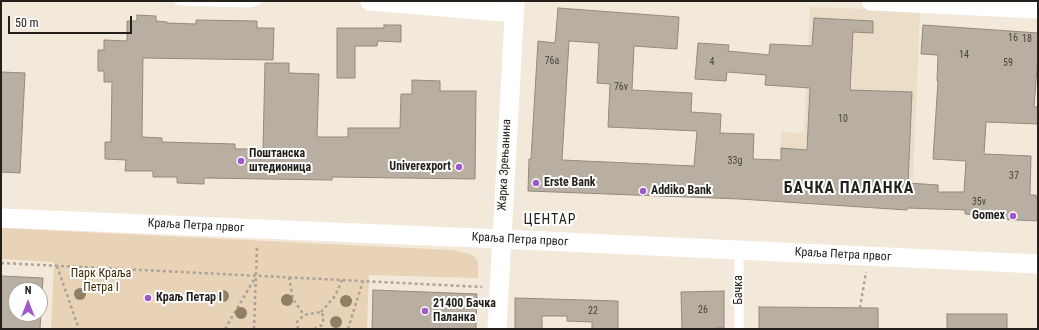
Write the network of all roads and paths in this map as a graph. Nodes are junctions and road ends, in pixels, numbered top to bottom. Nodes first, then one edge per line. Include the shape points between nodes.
1 (179, 1) edge
2 (257, 1) edge
3 (370, 1) edge
4 (871, 1) edge
5 (906, 2) edge
6 (514, 7) edge
7 (1038, 9) edge
8 (1, 218) edge
9 (258, 229) junction
10 (501, 239) junction
11 (739, 250) junction
12 (868, 256) junction
13 (1, 263) edge
14 (1038, 264) edge
15 (57, 266) junction
16 (256, 276) junction
17 (289, 277) junction
18 (342, 280) junction
19 (363, 281) junction
20 (498, 288) junction
21 (860, 308) dead end
22 (321, 312) junction
23 (304, 315) junction
24 (79, 329) edge
25 (225, 329) edge
26 (254, 329) edge
27 (298, 329) edge
28 (314, 329) edge
29 (348, 329) edge
30 (497, 329) edge
31 (739, 329) edge

1 - 2 lane
3 - 6 street
4 - 5 street
5 - 7 street
6 - 10 street, Жарка Зрењанина
8 - 9 street, Краља Петра првог
9 - 10 street, Краља Петра првог
9 - 16 path
10 - 11 street, Краља Петра првог
10 - 20 street, Жарка Зрењанина
11 - 12 street, Краља Петра првог
11 - 31 lane, Бачка
12 - 14 street, Краља Петра првог
12 - 21 path
13 - 15 path
15 - 16 path
15 - 24 path
16 - 17 path
16 - 25 path
16 - 26 path
17 - 18 path
17 - 23 path via 293,299
18 - 19 path
18 - 22 path via 335,296
19 - 20 path
19 - 29 path
20 - 30 street, Жарка Зрењанина
22 - 23 path
22 - 28 path via 324,317 322,325
23 - 27 path via 297,322

